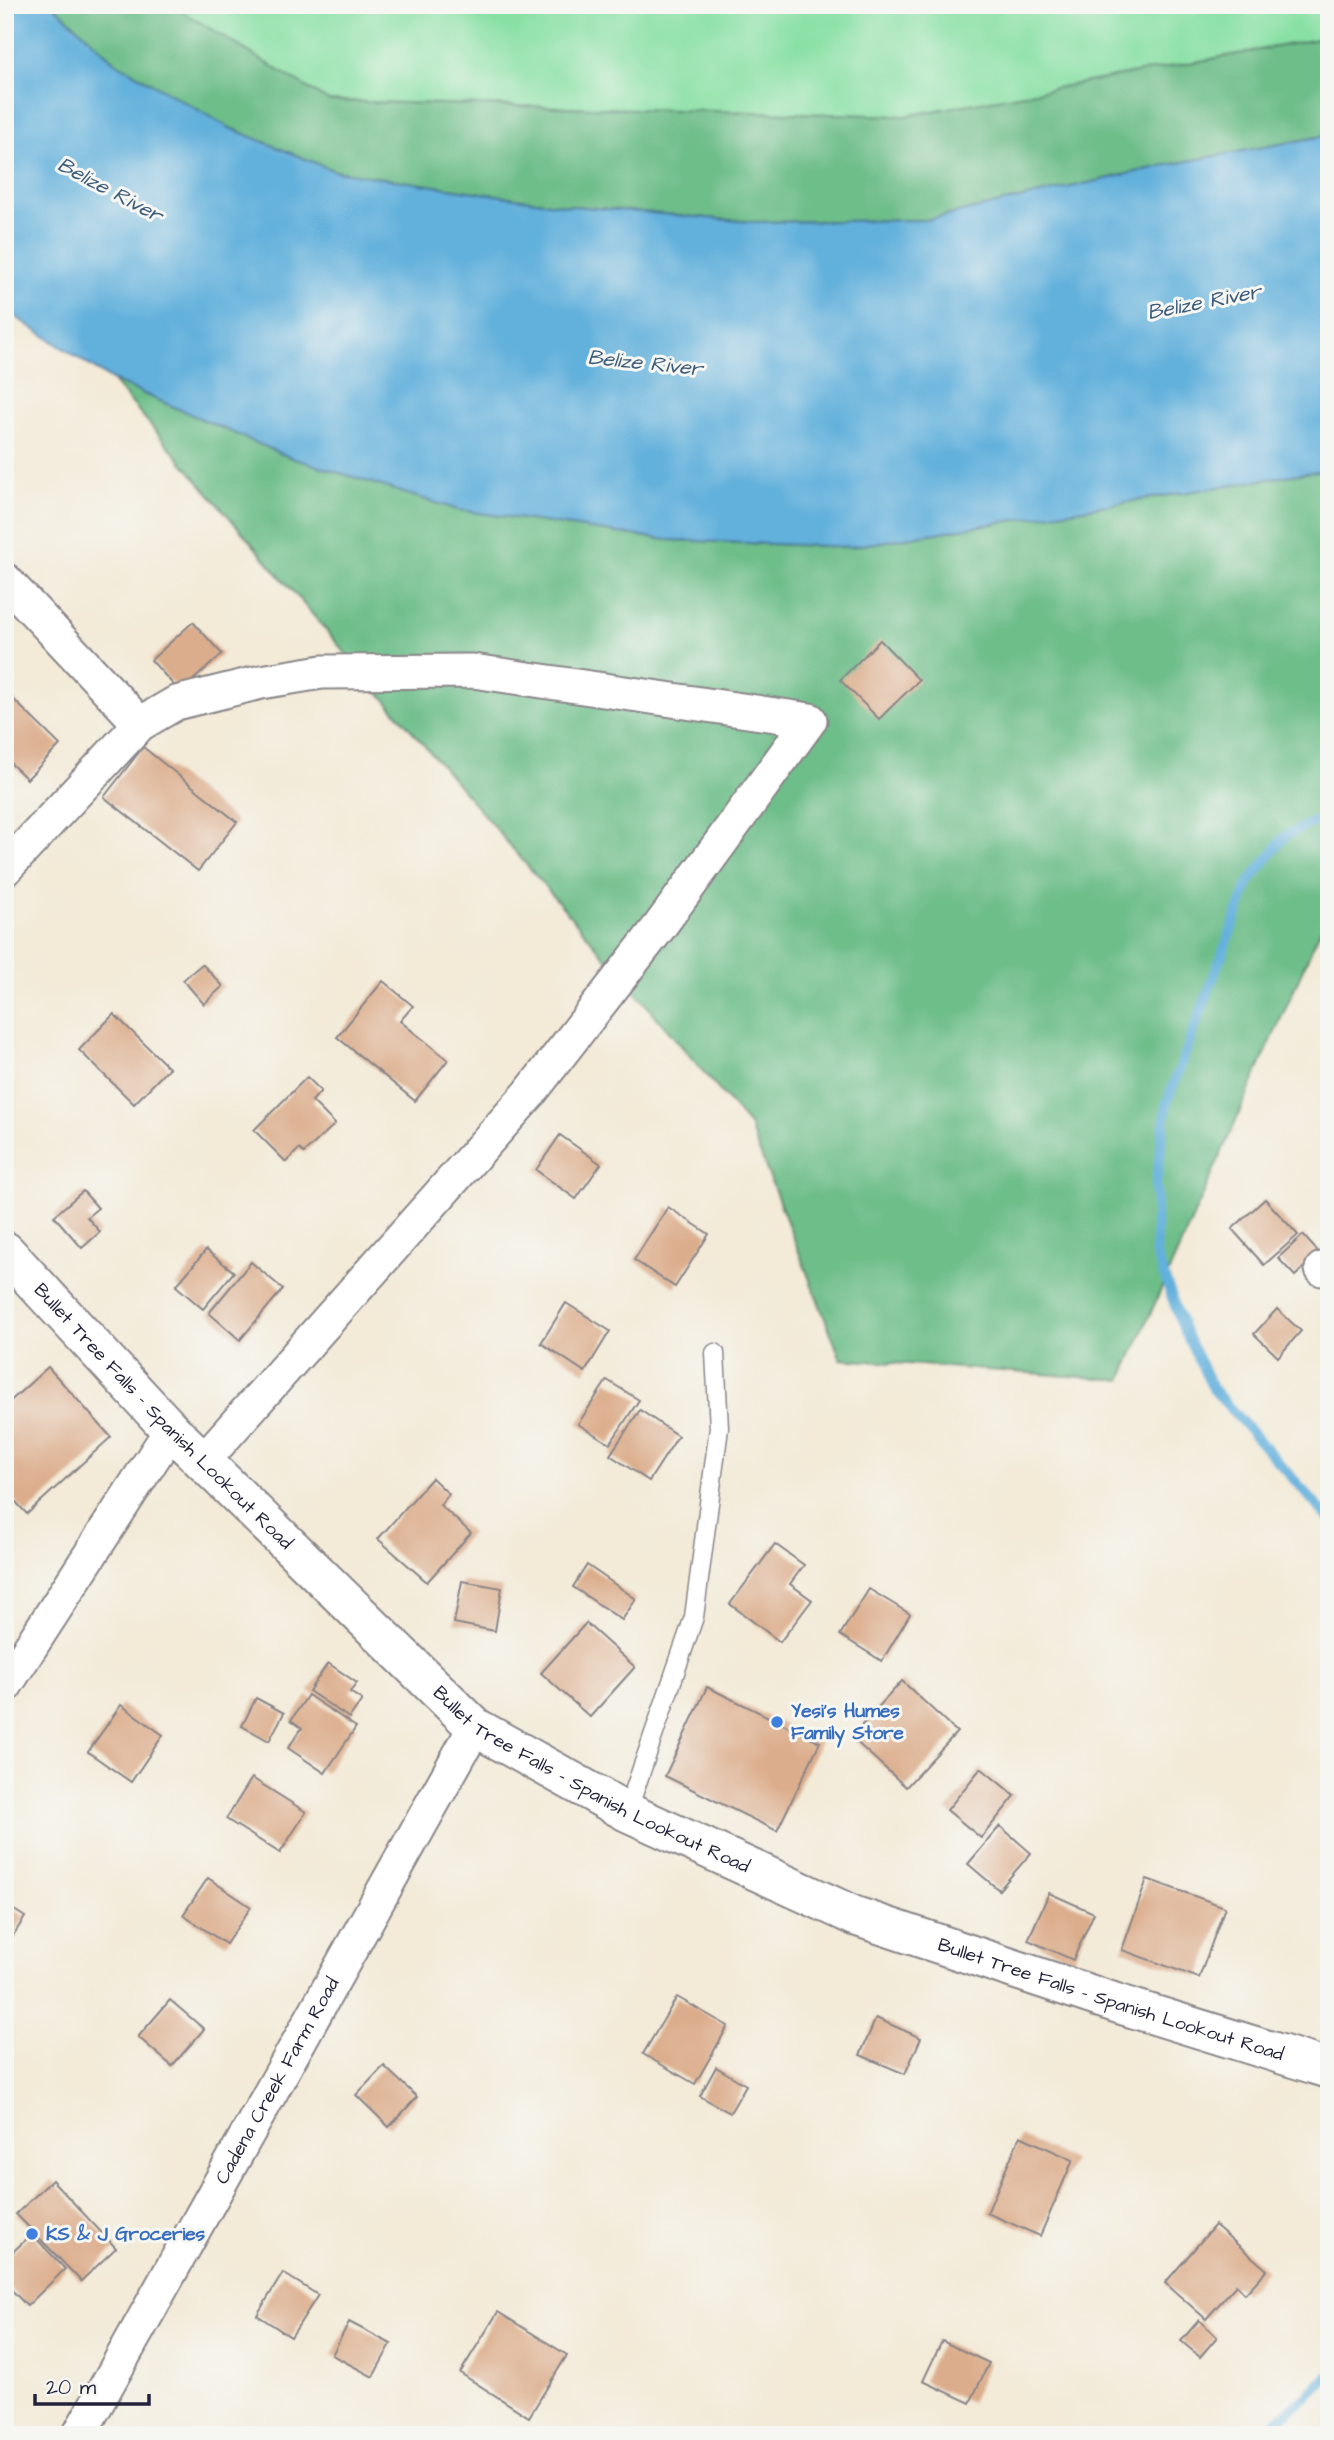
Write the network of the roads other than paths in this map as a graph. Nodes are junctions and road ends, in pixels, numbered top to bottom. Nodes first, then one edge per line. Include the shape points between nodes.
1 (5, 580) edge
2 (140, 724) junction
3 (5, 869) edge
4 (5, 1251) edge
5 (715, 1353) dead end
6 (172, 1430) junction
7 (203, 1461) junction
8 (5, 1686) edge
9 (475, 1727) junction
10 (627, 1812) junction
11 (1329, 2069) edge
12 (79, 2435) edge

1 - 2 street
2 - 3 street
2 - 7 street via 176,703 261,681 322,672 432,671 473,671 810,720 660,926 529,1094
4 - 6 main road, Bullet Tree Falls - Spanish Lookout Road
5 - 10 lane via 719,1428 694,1617
6 - 7 main road, Bullet Tree Falls - Spanish Lookout Road
6 - 8 street
7 - 9 main road, Bullet Tree Falls - Spanish Lookout Road
9 - 10 main road, Bullet Tree Falls - Spanish Lookout Road
9 - 12 street, Cadena Creek Farm Road
10 - 11 main road, Bullet Tree Falls - Spanish Lookout Road via 855,1916

